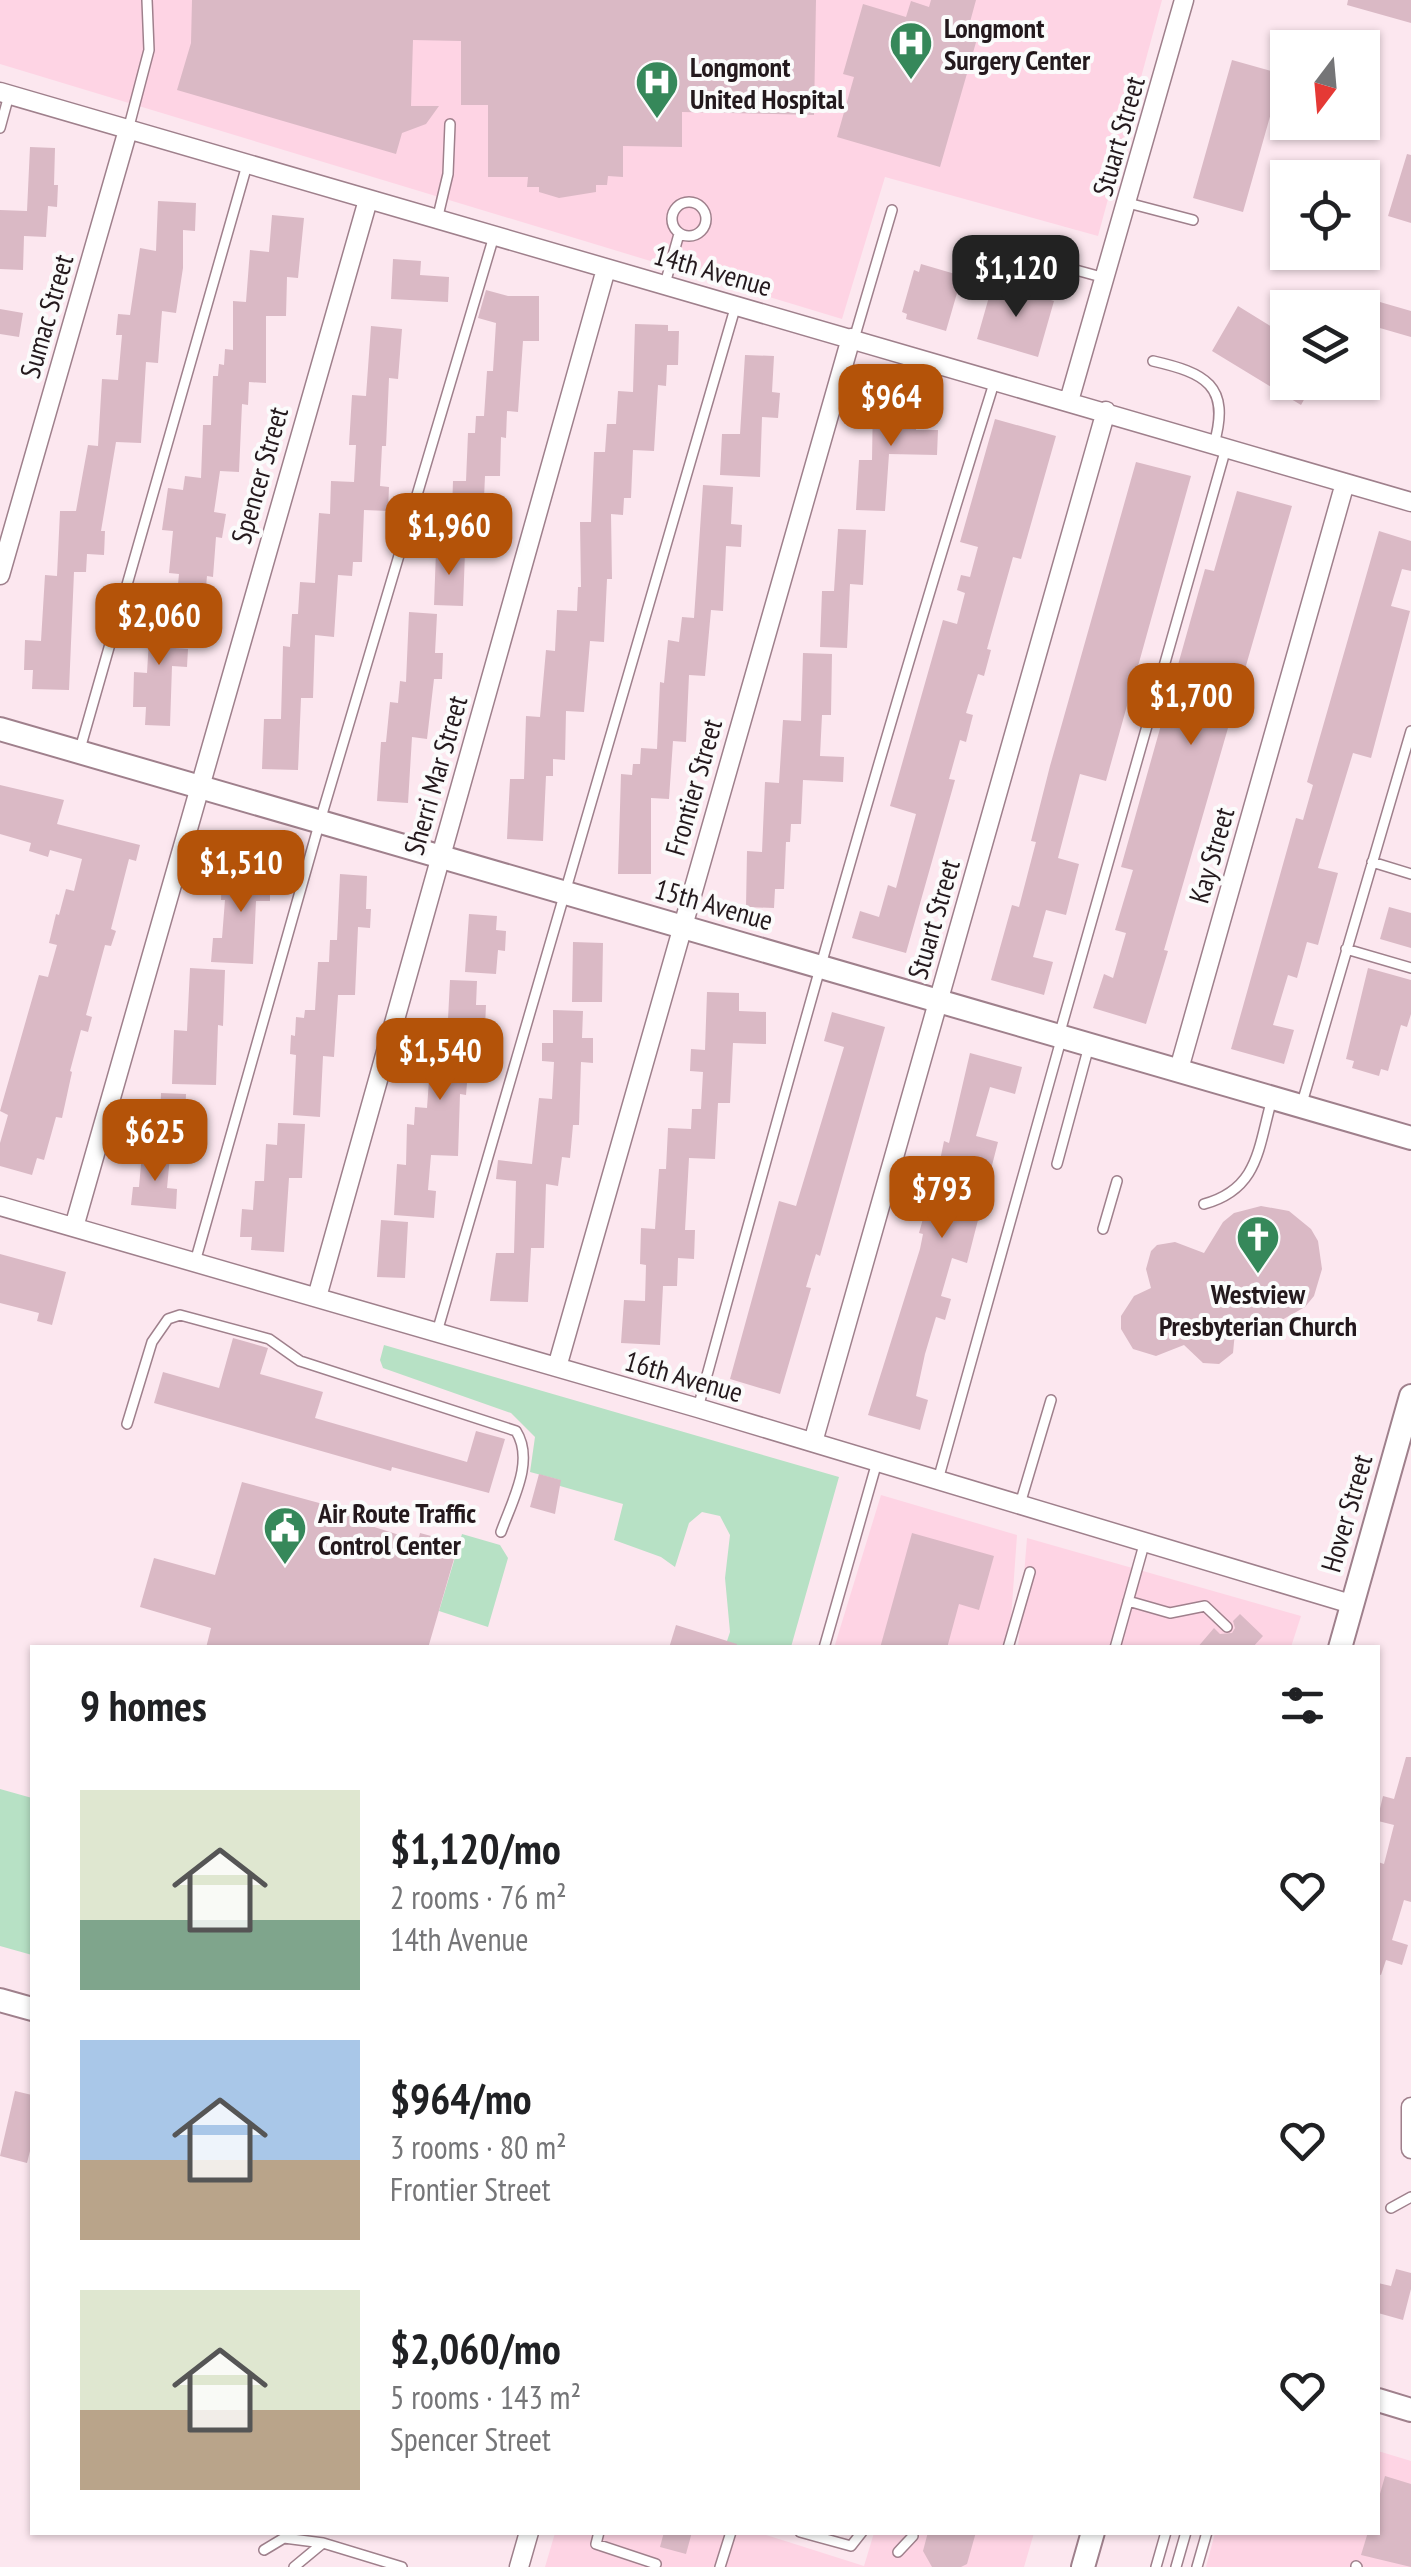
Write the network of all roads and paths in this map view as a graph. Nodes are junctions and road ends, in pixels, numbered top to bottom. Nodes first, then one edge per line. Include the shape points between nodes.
1 (147, 0) edge
2 (1184, 0) edge
3 (5, 94) edge
4 (450, 124) dead end
5 (0, 128) edge
6 (128, 130) junction
7 (247, 165) junction
8 (368, 200) junction
9 (1128, 203) junction
10 (892, 210) dead end
11 (438, 220) junction
12 (1193, 220) dead end
13 (680, 234) dead end
14 (494, 236) junction
15 (999, 250) dead end
16 (606, 268) junction
17 (1104, 278) junction
18 (665, 285) junction
19 (736, 305) junction
20 (852, 339) junction
21 (1153, 361) dead end
22 (994, 380) junction
23 (1069, 401) junction
24 (1106, 412) junction
25 (1220, 446) junction
26 (1346, 483) junction
27 (1411, 502) edge
28 (0, 574) edge
29 (0, 729) edge
30 (1411, 731) edge
31 (79, 752) junction
32 (199, 786) junction
33 (320, 821) junction
34 (441, 855) junction
35 (1372, 862) junction
36 (1411, 874) edge
37 (564, 892) junction
38 (682, 926) junction
39 (1346, 949) junction
40 (819, 966) junction
41 (1411, 968) edge
42 (938, 1000) junction
43 (1061, 1035) junction
44 (1090, 1044) junction
45 (1179, 1069) junction
46 (1273, 1097) junction
47 (1302, 1105) junction
48 (1411, 1138) edge
49 (1057, 1164) dead end
50 (1118, 1181) dead end
51 (1204, 1204) dead end
52 (0, 1206) edge
53 (74, 1227) junction
54 (1103, 1229) dead end
55 (195, 1262) junction
56 (317, 1297) junction
57 (436, 1332) junction
58 (557, 1367) junction
59 (1411, 1396) edge
60 (1051, 1400) dead end
61 (698, 1408) junction
62 (127, 1424) dead end
63 (813, 1442) junction
64 (877, 1462) junction
65 (938, 1480) junction
66 (1020, 1504) junction
67 (501, 1532) dead end
68 (1145, 1542) junction
69 (1030, 1572) dead end
70 (1128, 1601) junction
71 (1351, 1604) junction
72 (1227, 1627) dead end
73 (825, 1645) edge
74 (1009, 1645) edge
75 (1116, 1645) edge
76 (1341, 1645) edge
77 (1, 2004) edge
78 (30, 2009) edge
79 (1411, 2107) edge
80 (1411, 2148) edge
81 (1411, 2197) edge
82 (1391, 2208) dead end
83 (1380, 2401) edge
84 (1411, 2410) edge
85 (528, 2535) edge
86 (598, 2535) edge
87 (730, 2535) edge
88 (811, 2535) edge
89 (860, 2535) edge
90 (1092, 2535) edge
91 (1165, 2535) edge
92 (1185, 2535) edge
93 (1206, 2535) edge
94 (914, 2536) dead end
95 (323, 2543) junction
96 (264, 2550) dead end
97 (898, 2552) dead end
98 (656, 2564) dead end
99 (294, 2567) edge
100 (402, 2567) edge
101 (519, 2567) edge
102 (720, 2567) edge
103 (1083, 2567) edge
104 (1156, 2567) edge
105 (1176, 2567) edge
106 (1198, 2567) edge

1 - 6 lane via 149,50
2 - 9 street, Stuart Street
3 - 5 lane
3 - 6 street, 14th Avenue
4 - 11 lane
6 - 7 street, 14th Avenue
6 - 28 street, Sumac Street
7 - 8 street, 14th Avenue
7 - 31 lane
8 - 11 street, 14th Avenue
8 - 32 street, Spencer Street
9 - 12 lane
9 - 17 street, Stuart Street
10 - 20 lane
11 - 14 street, 14th Avenue
13 - 18 lane
14 - 16 street, 14th Avenue
14 - 33 lane
15 - 17 lane
16 - 18 street, 14th Avenue
16 - 34 street, Sherri Mar Street
17 - 23 street, Stuart Street
18 - 19 street, 14th Avenue
19 - 20 street, 14th Avenue
19 - 37 lane
20 - 22 street, 14th Avenue
20 - 38 street, Frontier Street
21 - 25 lane via 1193,370 1217,394
22 - 23 street, 14th Avenue
22 - 40 lane
23 - 24 street, 14th Avenue
24 - 25 street, 14th Avenue
24 - 42 street, Stuart Street
25 - 26 street, 14th Avenue
25 - 43 lane
26 - 27 street, 14th Avenue
26 - 45 street, Kay Street
29 - 31 street, 15th Avenue
30 - 35 lane
31 - 32 street, 15th Avenue
32 - 33 street, 15th Avenue
32 - 53 street, Spencer Street
33 - 34 street, 15th Avenue
33 - 55 lane
34 - 37 street, 15th Avenue
34 - 56 street, Sherri Mar Street
35 - 36 lane
35 - 39 lane
37 - 38 street, 15th Avenue
37 - 57 lane
38 - 40 street, 15th Avenue
38 - 58 street, Frontier Street
39 - 41 lane
39 - 47 lane
40 - 42 street, 15th Avenue
40 - 61 lane
42 - 43 street, 15th Avenue
42 - 63 street, Stuart Street
43 - 44 street, 15th Avenue
43 - 65 lane
44 - 45 street, 15th Avenue
44 - 49 lane
45 - 46 street, 15th Avenue
46 - 47 street, 15th Avenue
46 - 51 lane via 1249,1176 1236,1192
47 - 48 street, 15th Avenue
50 - 54 lane
52 - 53 street, 16th Avenue
53 - 55 street, 16th Avenue
55 - 56 street, 16th Avenue
56 - 57 street, 16th Avenue
57 - 58 street, 16th Avenue
58 - 61 street, 16th Avenue
59 - 71 street, Hover Street
60 - 66 lane
61 - 63 street, 16th Avenue
62 - 67 lane via 152,1342 168,1319 180,1316 269,1340 300,1361 516,1431 524,1456
63 - 64 street, 16th Avenue
64 - 65 street, 16th Avenue
64 - 73 lane
65 - 66 street, 16th Avenue
66 - 68 street, 16th Avenue
68 - 70 lane
68 - 71 street, 16th Avenue
69 - 74 lane
70 - 72 lane via 1170,1613 1205,1606
70 - 75 lane
71 - 76 street, Hover Street
77 - 78 street
79 - 80 street
81 - 82 lane
83 - 84 street
85 - 101 street
86 - 98 lane via 596,2544
87 - 102 lane
88 - 89 lane via 851,2546
90 - 103 street
91 - 104 lane
92 - 105 lane
93 - 106 lane
94 - 97 lane
95 - 96 lane via 284,2538
95 - 99 lane
95 - 100 lane

